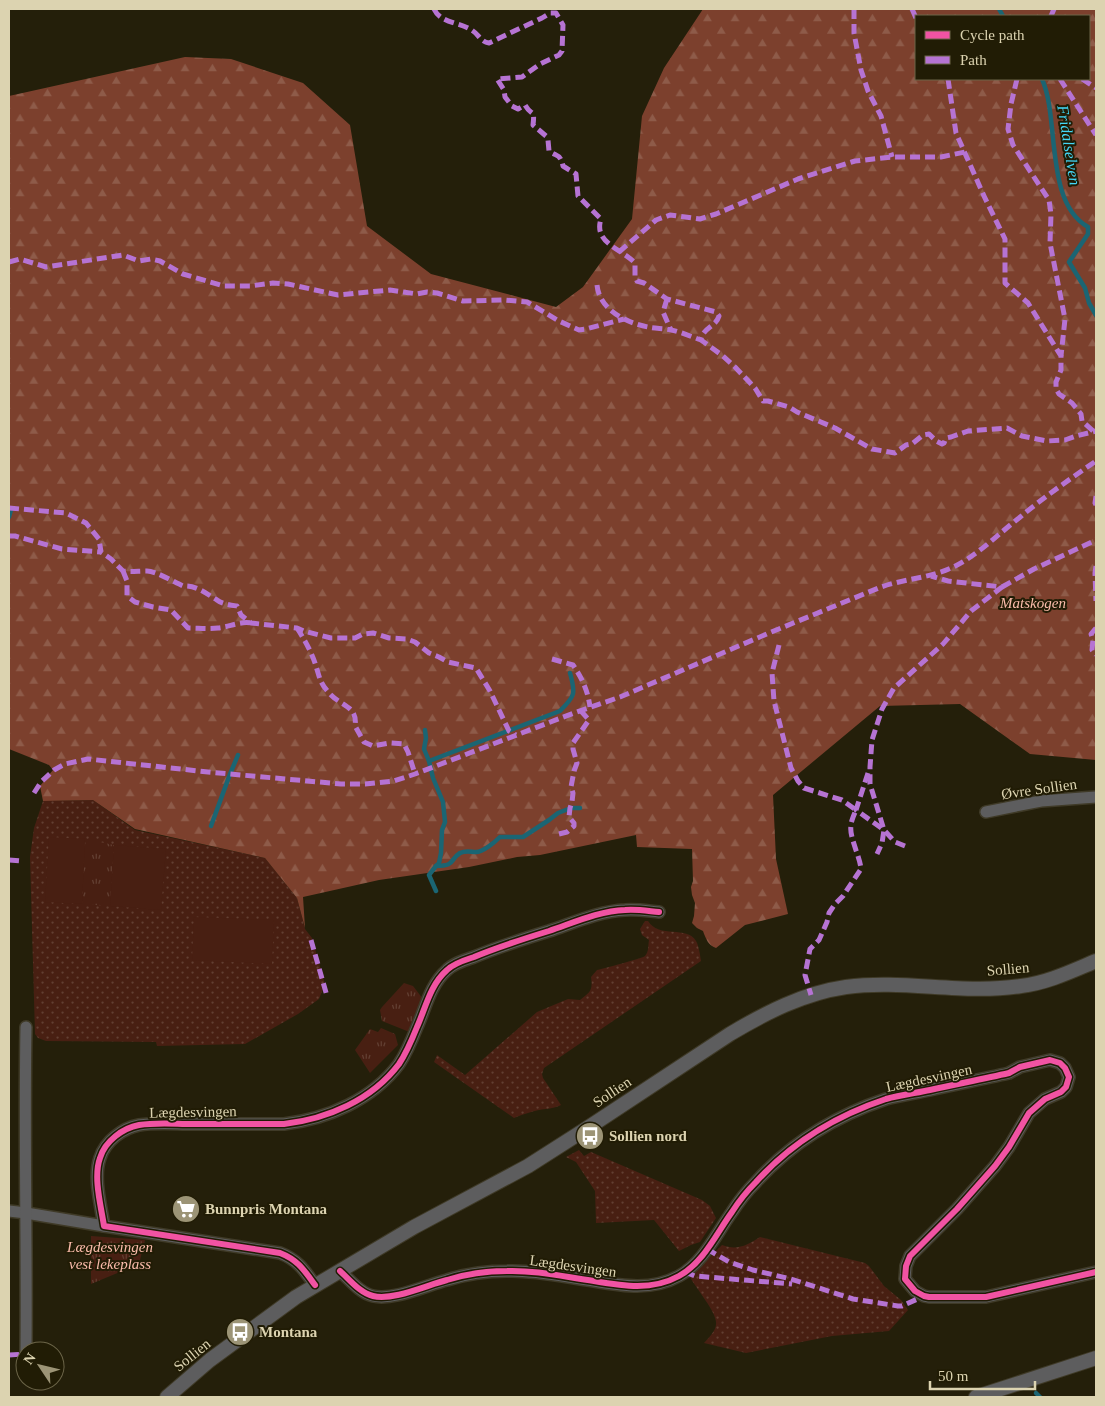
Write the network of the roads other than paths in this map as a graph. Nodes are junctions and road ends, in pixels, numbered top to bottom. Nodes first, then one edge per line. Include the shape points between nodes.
1 (1096, 797) edge
2 (986, 812) dead end
3 (659, 912) dead end
4 (1096, 961) edge
5 (26, 1028) dead end
6 (9, 1211) edge
7 (26, 1212) junction
8 (104, 1226) junction
9 (340, 1271) junction
10 (1096, 1272) edge
11 (315, 1286) junction
12 (26, 1341) edge
13 (1096, 1358) edge
14 (166, 1397) edge
15 (976, 1397) edge

1 - 2 street, Øvre Sollien via 1041,801
3 - 8 street, Lægdesvingen via 625,910 606,913 497,947 447,970 430,992 417,1028 399,1063 387,1077 358,1100 321,1117 284,1124 158,1124 124,1130 114,1137 100,1157 98,1185
4 - 9 street, Sollien via 1062,975 1021,986 852,986 819,993 774,1010 747,1023 528,1166
5 - 7 street
6 - 7 street
7 - 8 street
7 - 12 street
8 - 11 street via 280,1253 302,1266
9 - 10 street, Lægdesvingen via 361,1290 380,1297 492,1271 525,1271 634,1287 668,1281 692,1266 757,1181 814,1132 886,1099 1009,1074 1020,1067 1050,1060 1065,1068 1066,1086 1029,1113 995,1166 910,1256 905,1279 924,1296 986,1297
9 - 11 street, Sollien
11 - 14 street, Sollien via 210,1360
13 - 15 street

